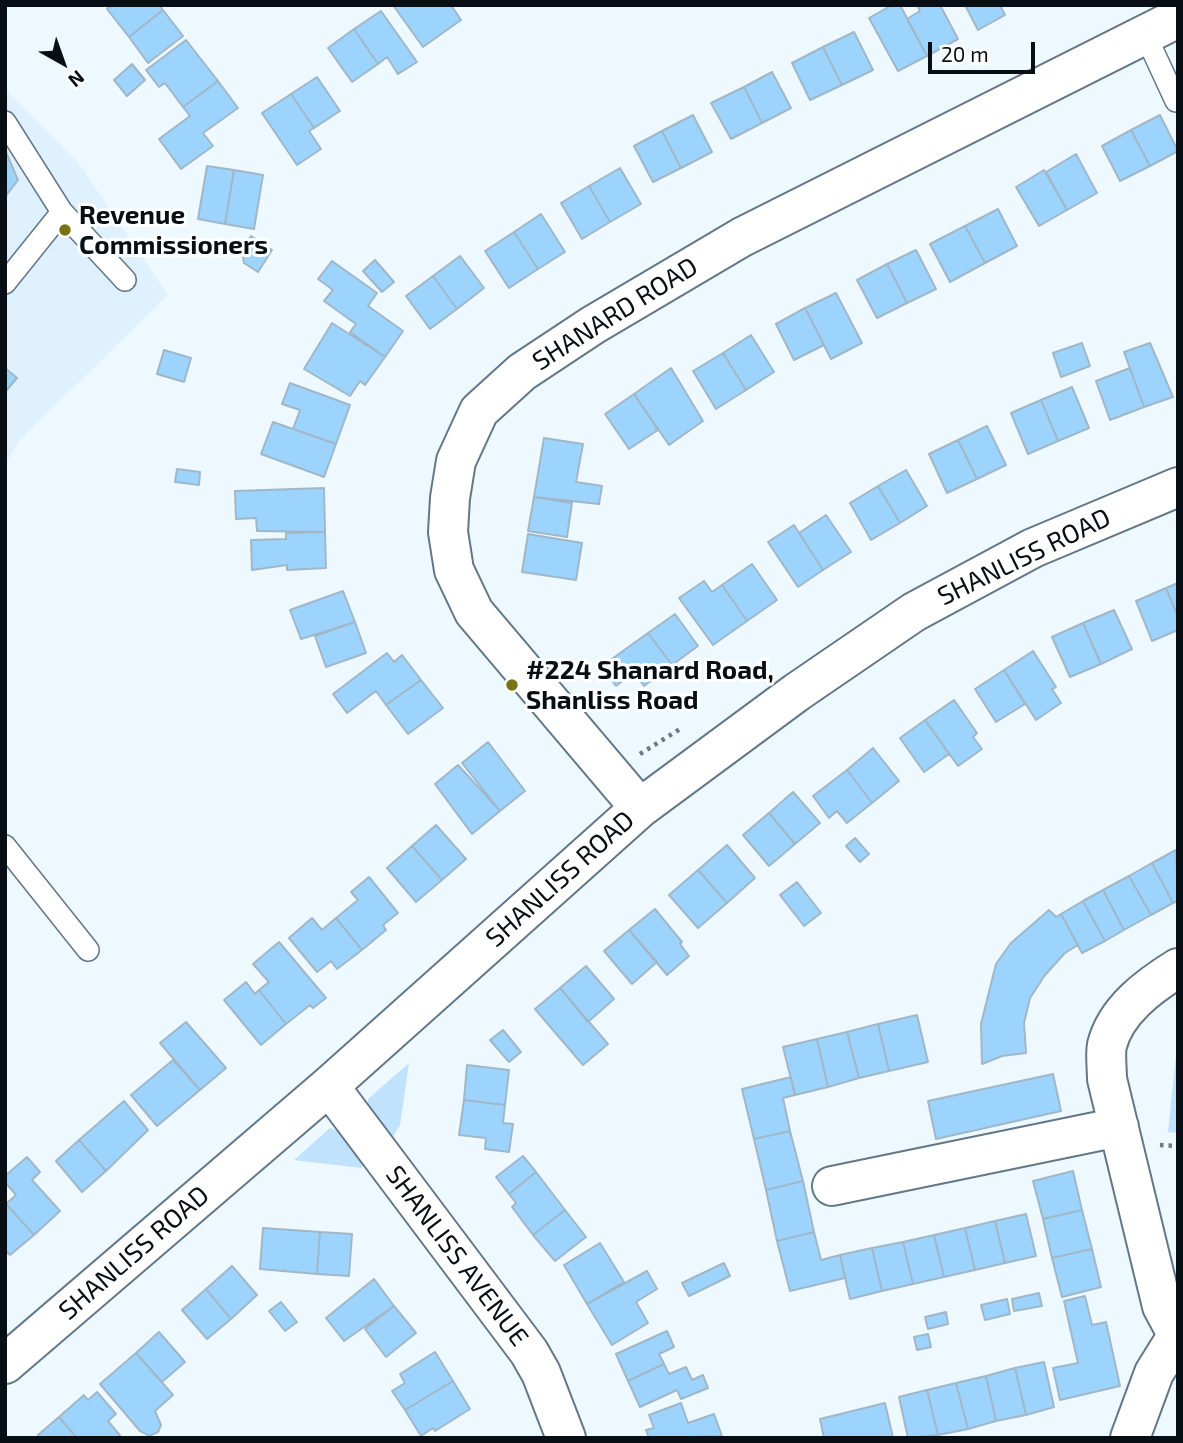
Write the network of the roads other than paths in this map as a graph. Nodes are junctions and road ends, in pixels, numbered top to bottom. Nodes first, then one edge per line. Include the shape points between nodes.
1 (1162, 26) edge
2 (1176, 101) dead end
3 (5, 122) edge
4 (62, 212) junction
5 (125, 280) dead end
6 (5, 283) edge
7 (1178, 487) edge
8 (640, 808) junction
9 (5, 846) edge
10 (88, 950) dead end
11 (1178, 968) edge
12 (329, 1086) junction
13 (1119, 1127) junction
14 (832, 1186) dead end
15 (1177, 1336) edge
16 (5, 1364) edge
17 (566, 1438) edge
18 (1130, 1438) edge

1 - 2 lane
1 - 8 street, SHANARD ROAD via 742,237 593,325 522,372 479,411 456,461 450,498 448,532 454,570 474,612
3 - 4 lane
4 - 5 lane
4 - 6 lane
7 - 8 street, SHANLISS ROAD via 1033,548 914,612 797,691
8 - 12 street, SHANLISS ROAD
9 - 10 lane
11 - 13 street via 1139,995 1116,1025 1107,1046 1107,1079
12 - 16 street, SHANLISS ROAD
12 - 17 street, SHANLISS AVENUE via 529,1352
13 - 14 street
13 - 15 street via 1162,1307
15 - 18 street via 1154,1373

